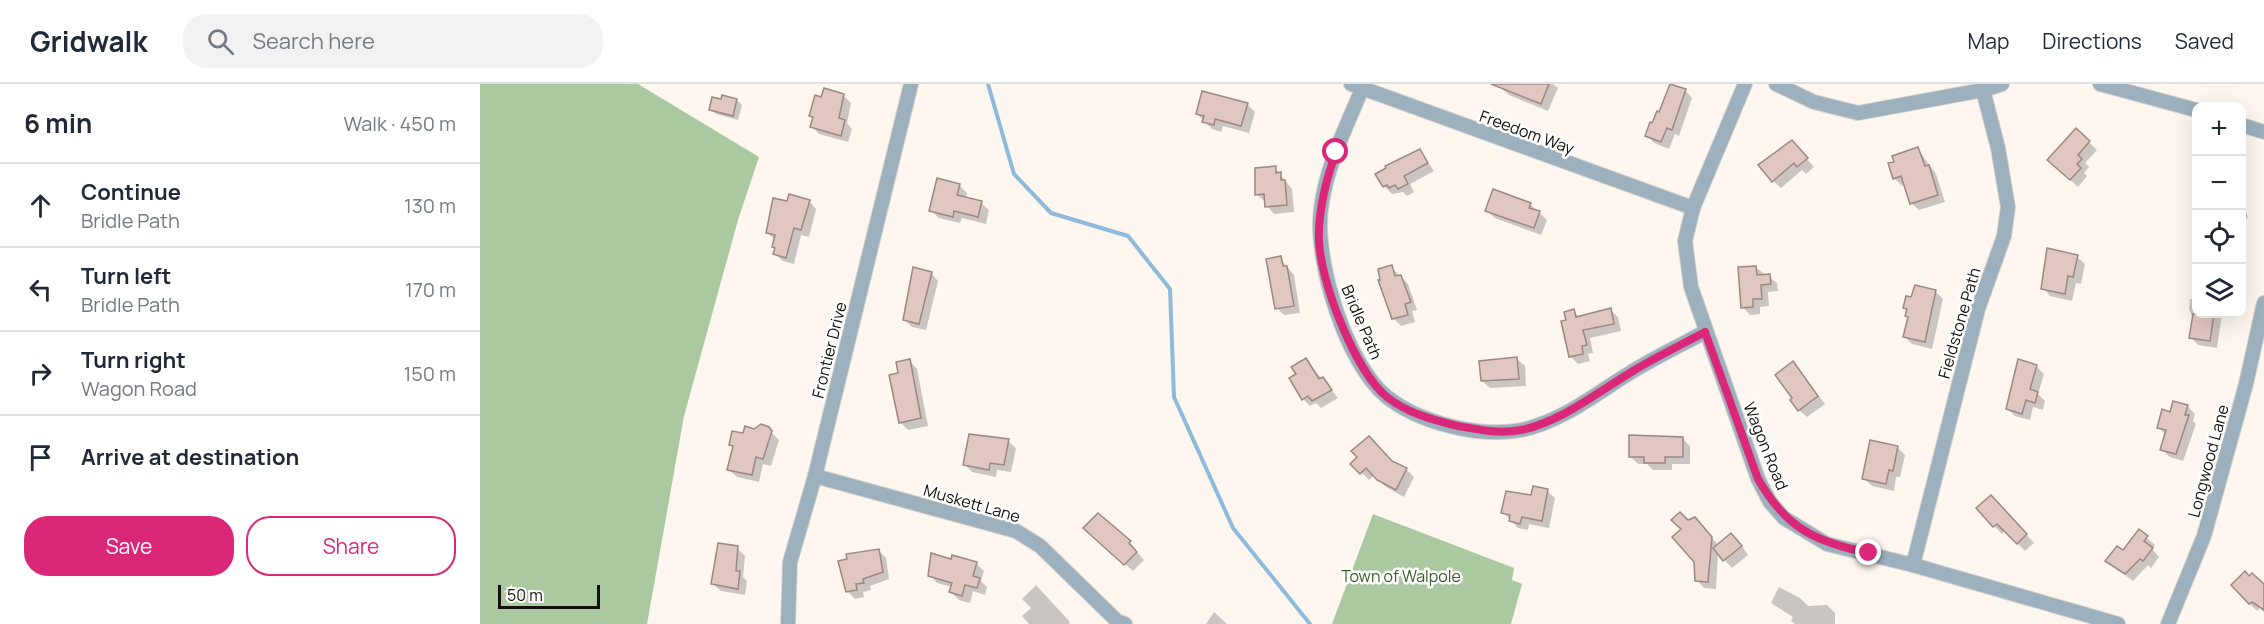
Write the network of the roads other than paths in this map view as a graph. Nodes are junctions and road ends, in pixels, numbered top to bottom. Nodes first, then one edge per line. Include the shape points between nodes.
1 (911, 84) edge
2 (1745, 84) edge
3 (1776, 84) edge
4 (2002, 84) edge
5 (2100, 84) edge
6 (1356, 86) edge
7 (1983, 90) junction
8 (2192, 110) edge
9 (2246, 127) edge
10 (2264, 132) edge
11 (1693, 208) junction
12 (2264, 303) edge
13 (1705, 332) junction
14 (816, 476) junction
15 (1913, 565) junction
16 (788, 624) edge
17 (1125, 624) edge
18 (2118, 624) edge
19 (2168, 624) edge

1 - 14 street, Frontier Drive
2 - 11 street, Wagon Road
3 - 7 street via 1814,102 1858,113
4 - 7 street
5 - 8 street
6 - 11 street, Freedom Way
6 - 13 street, Bridle Path via 1328,174 1319,242 1326,277 1348,338 1368,376 1387,397 1416,414 1450,424 1495,434 1522,430 1545,423
7 - 15 street, Fieldstone Path via 2008,207 2004,236 1978,309
9 - 10 street
11 - 13 street, Wagon Road via 1686,229 1686,265
12 - 19 street, Longwood Lane via 2247,384 2204,536
13 - 15 street, Wagon Road via 1758,479 1784,518 1827,544
14 - 16 street, Frontier Drive via 790,562
14 - 17 street, Muskett Lane via 1016,531 1040,546 1117,621
15 - 18 street, Wagon Road

